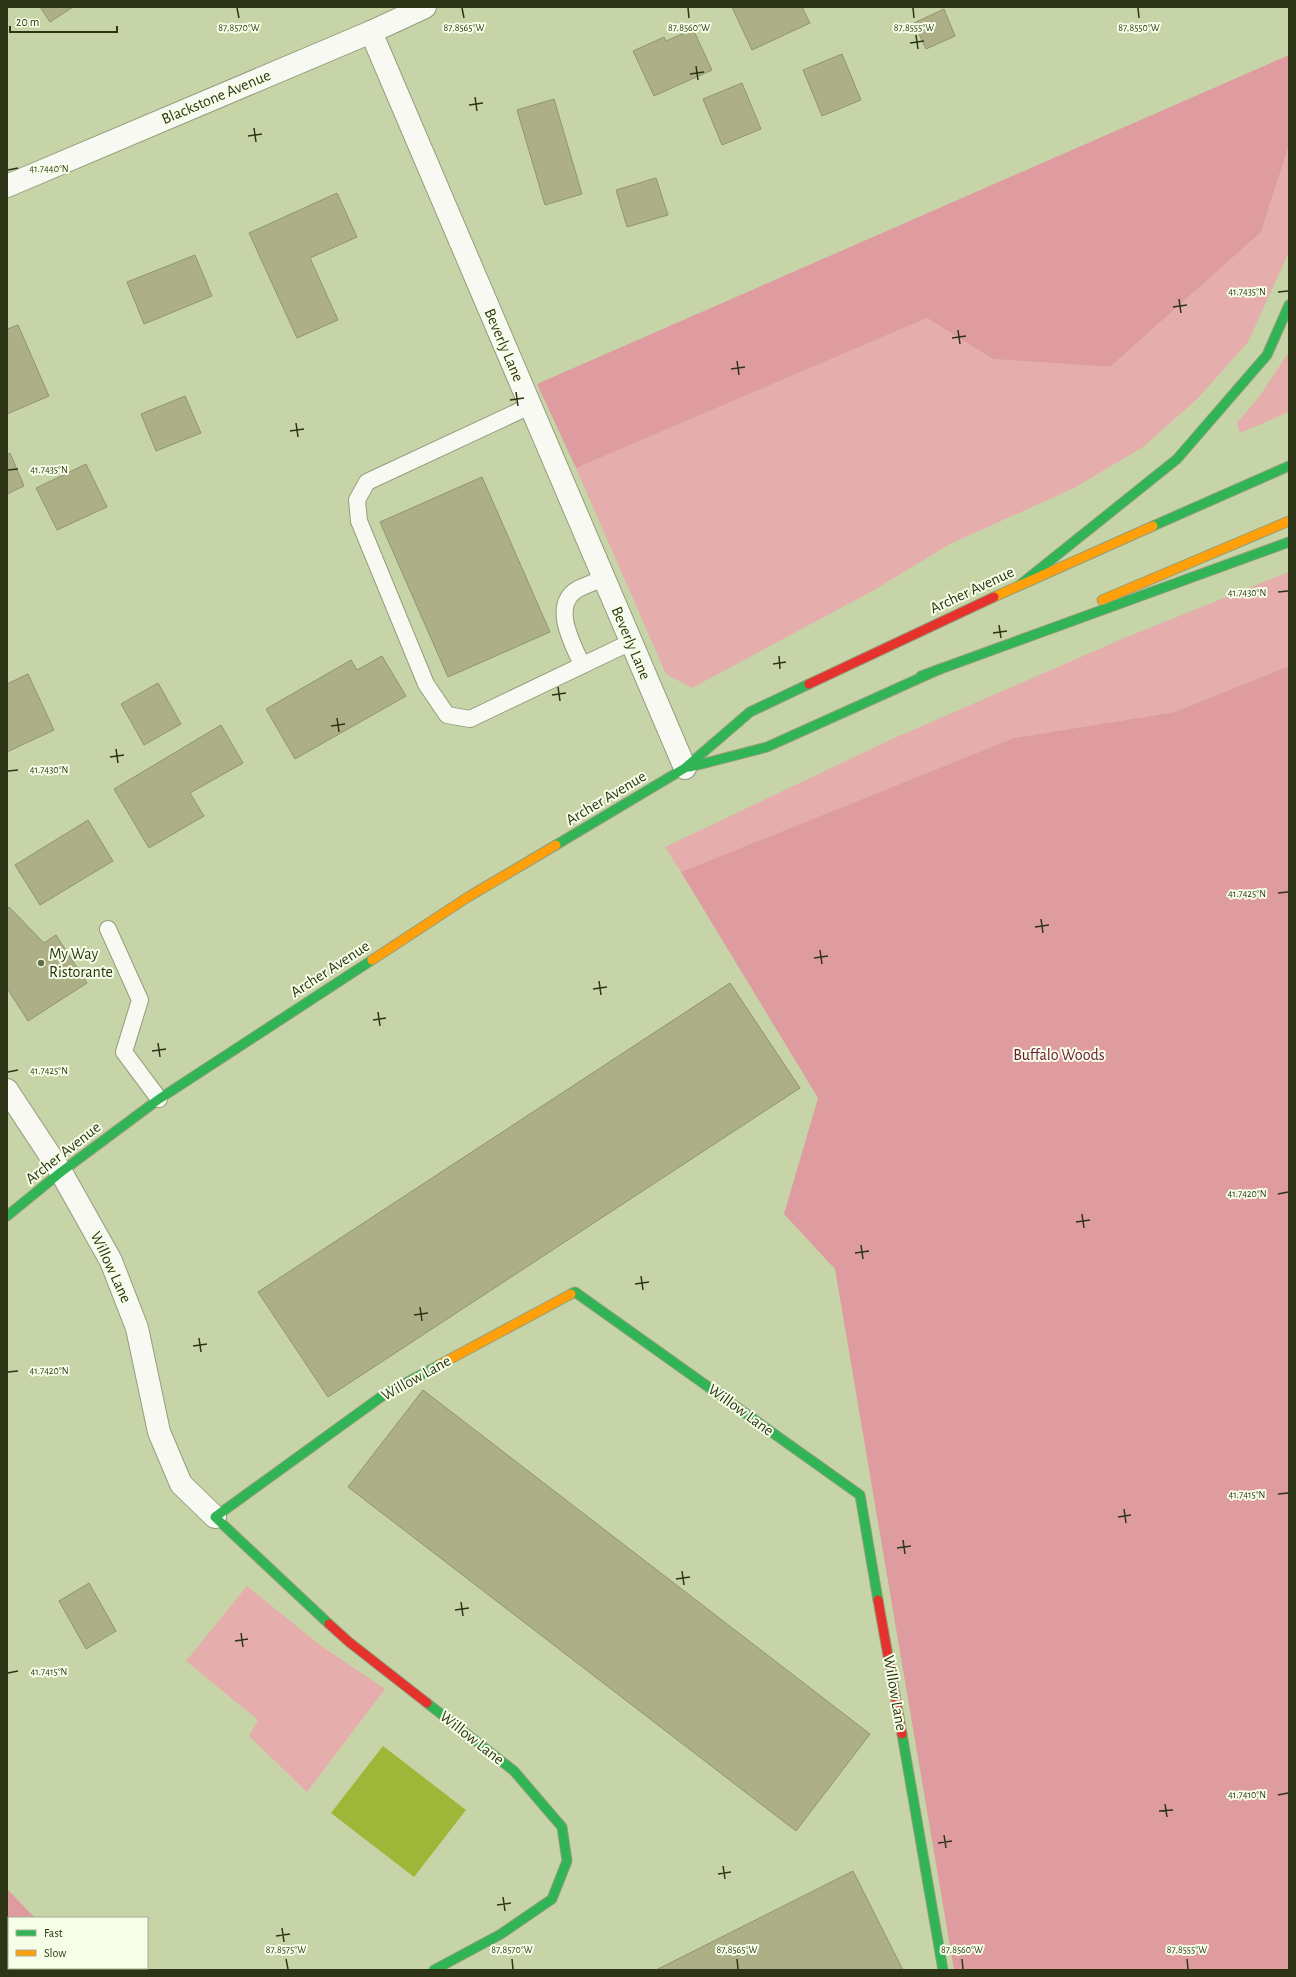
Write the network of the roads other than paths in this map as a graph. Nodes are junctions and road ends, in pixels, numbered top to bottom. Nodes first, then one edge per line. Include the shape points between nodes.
1 (425, 7) edge
2 (371, 32) junction
3 (7, 186) edge
4 (1289, 305) edge
5 (530, 406) junction
6 (1289, 466) edge
7 (1289, 521) edge
8 (1289, 542) edge
9 (604, 578) junction
10 (1021, 584) junction
11 (631, 642) junction
12 (582, 665) junction
13 (921, 676) junction
14 (684, 768) junction
15 (108, 929) dead end
16 (7, 1090) edge
17 (159, 1099) junction
18 (61, 1172) junction
19 (7, 1216) edge
20 (215, 1517) junction
21 (434, 1970) edge
22 (943, 1970) edge

1 - 2 street, Blackstone Avenue
2 - 3 street, Blackstone Avenue
2 - 5 street, Beverly Lane
4 - 10 main road via 1267,355 1177,459
5 - 9 street, Beverly Lane
5 - 12 lane via 367,482 357,500 359,521 426,684 447,715 470,719
6 - 10 main road, Archer Avenue
7 - 13 main road, Archer Avenue
8 - 13 main road
9 - 11 street, Beverly Lane
9 - 12 lane via 577,589 563,608 568,632
10 - 14 main road, Archer Avenue via 750,712
11 - 12 lane
11 - 14 street, Beverly Lane
13 - 14 main road, Archer Avenue via 767,747
14 - 17 main road, Archer Avenue via 468,897
15 - 17 lane via 140,1000 124,1052
16 - 18 street, Willow Lane
17 - 18 main road, Archer Avenue
18 - 19 main road, Archer Avenue
18 - 20 street, Willow Lane via 111,1261 137,1328 159,1432 181,1484
20 - 21 main road, Willow Lane via 349,1642 514,1771 562,1828 566,1860 552,1899 501,1934
20 - 22 main road, Willow Lane via 385,1394 575,1292 860,1495

